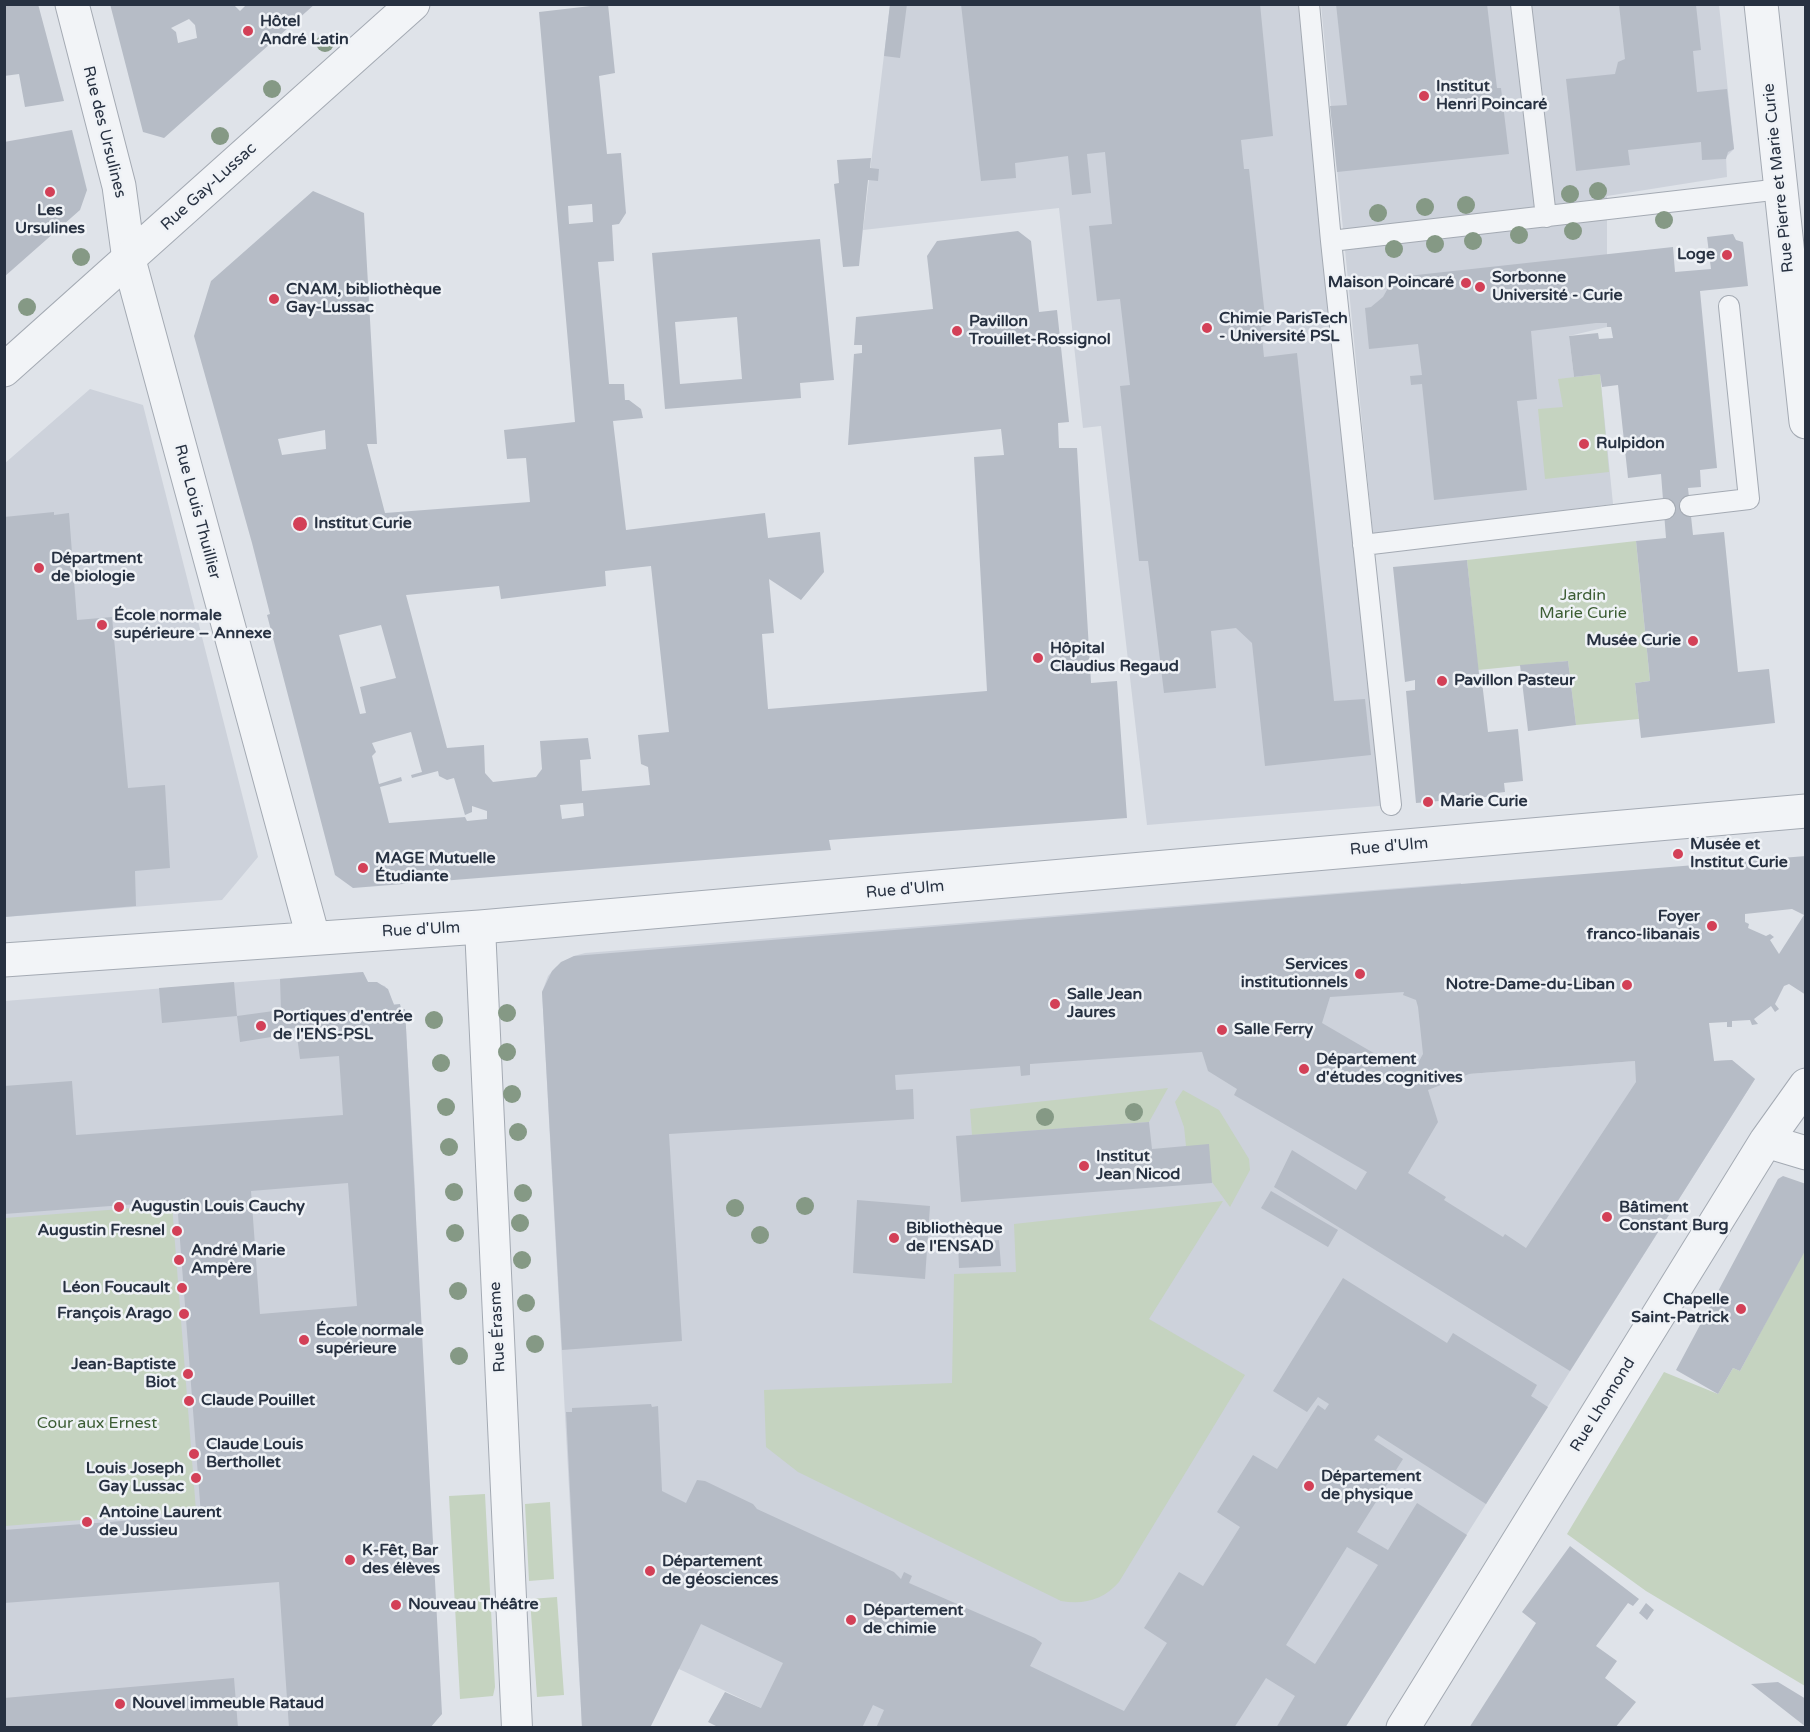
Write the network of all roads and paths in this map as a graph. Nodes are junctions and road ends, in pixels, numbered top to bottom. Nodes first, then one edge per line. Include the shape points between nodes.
1 (72, 4) edge
2 (413, 4) edge
3 (1309, 4) edge
4 (1521, 4) edge
5 (1761, 4) edge
6 (1780, 189) junction
7 (1546, 217) junction
8 (1331, 241) junction
9 (129, 260) junction
10 (1729, 306) dead end
11 (4, 369) edge
12 (1806, 422) edge
13 (1690, 506) dead end
14 (1665, 509) dead end
15 (1363, 545) junction
16 (1391, 805) dead end
17 (1806, 811) edge
18 (480, 927) junction
19 (313, 937) junction
20 (4, 960) edge
21 (1806, 1085) edge
22 (1766, 1141) junction
23 (1806, 1153) edge
24 (517, 1728) edge
25 (1403, 1728) edge

1 - 9 street, Rue des Ursulines via 119,186
2 - 9 street, Rue Gay-Lussac
3 - 8 lane
4 - 7 lane
5 - 6 street, Rue Pierre et Marie Curie
6 - 7 lane
6 - 12 street, Rue Pierre et Marie Curie
7 - 8 lane
8 - 15 lane
9 - 11 street, Rue Gay-Lussac
9 - 19 street, Rue Louis Thuillier
10 - 13 lane via 1749,499
14 - 15 lane
15 - 16 lane
17 - 18 street, Rue d'Ulm
18 - 19 street, Rue d'Ulm
18 - 24 street, Rue Érasme
19 - 20 street, Rue d'Ulm
21 - 22 street, Rue Lhomond
22 - 23 street
22 - 25 street, Rue Lhomond

